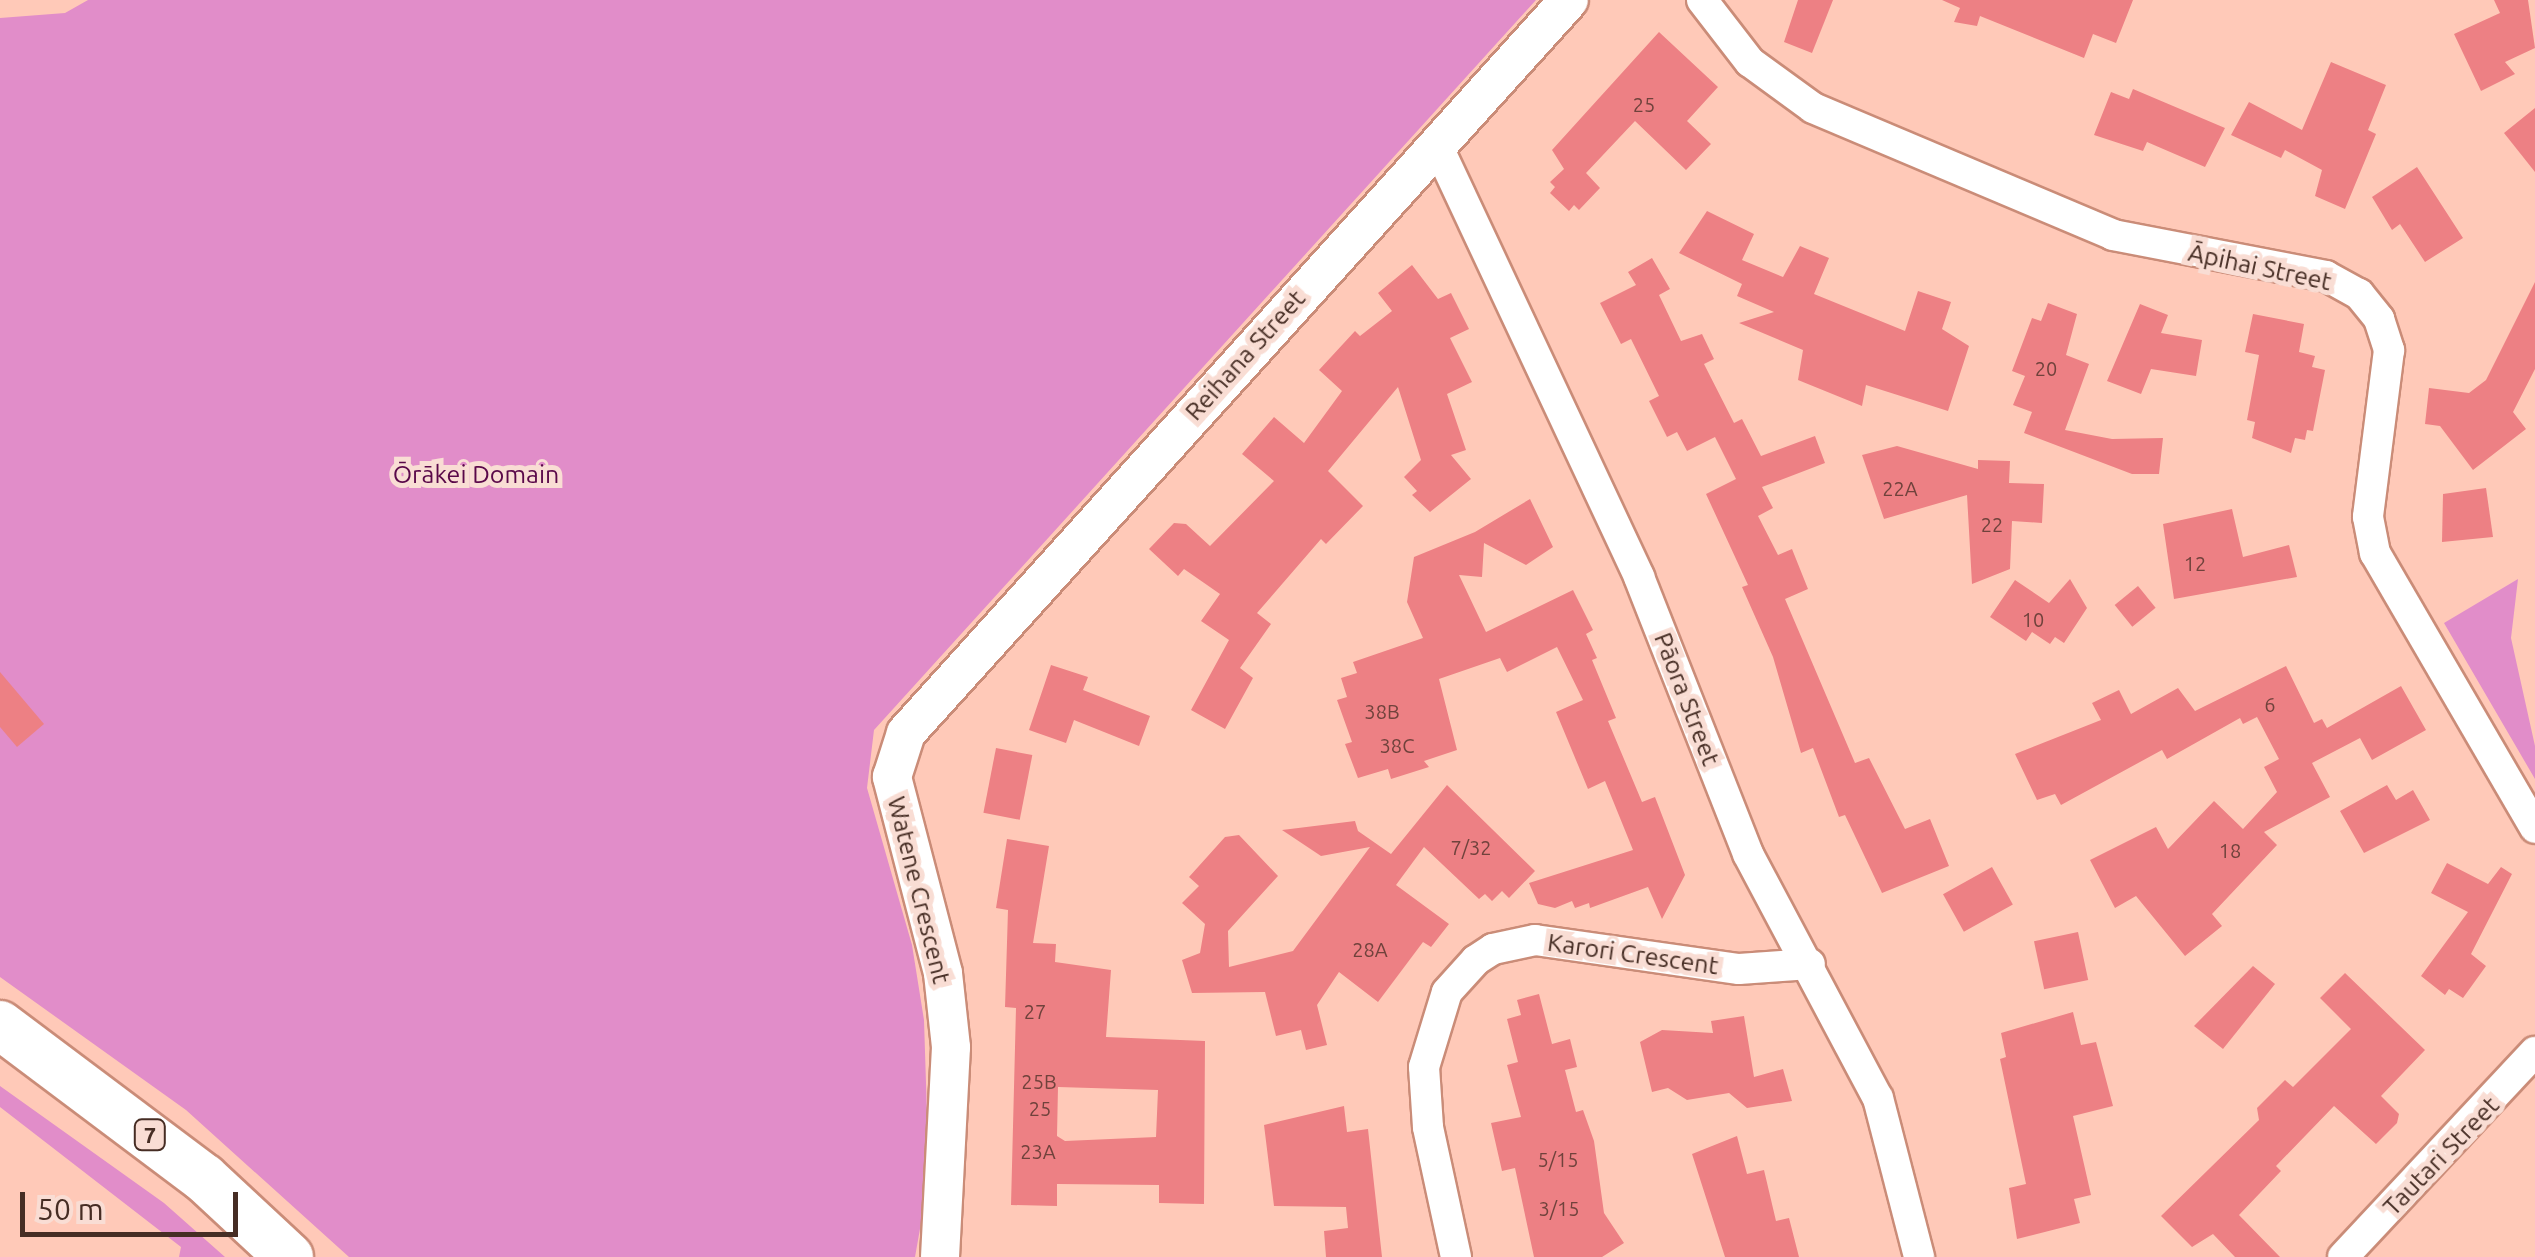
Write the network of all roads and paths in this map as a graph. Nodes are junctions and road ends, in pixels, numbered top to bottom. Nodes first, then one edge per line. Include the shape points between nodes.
1 (1569, 0) edge
2 (1702, 0) edge
3 (1437, 145) junction
4 (922, 711) joint
5 (2535, 828) edge
6 (1810, 964) junction
7 (0, 1025) edge
8 (2535, 1052) edge
9 (289, 1257) edge
10 (940, 1257) edge
11 (1456, 1257) edge
12 (1919, 1257) edge
13 (2343, 1257) edge

1 - 3 street, Reihana Street
2 - 5 street, Āpihai Street via 1750,62 1813,108 2113,234 2326,276 2359,294 2379,319 2389,350 2368,517 2375,554
3 - 4 street, Reihana Street
3 - 6 street, Pāora Street via 1640,577 1748,854
4 - 10 street, Watene Crescent via 896,755 892,776 943,973 951,1047
6 - 11 street, Karori Crescent via 1739,969 1535,940 1493,948 1476,960 1446,992 1424,1067 1428,1127
6 - 12 street, Pāora Street via 1878,1098
7 - 9 main road, 7 via 190,1167
8 - 13 street, Tautari Street

